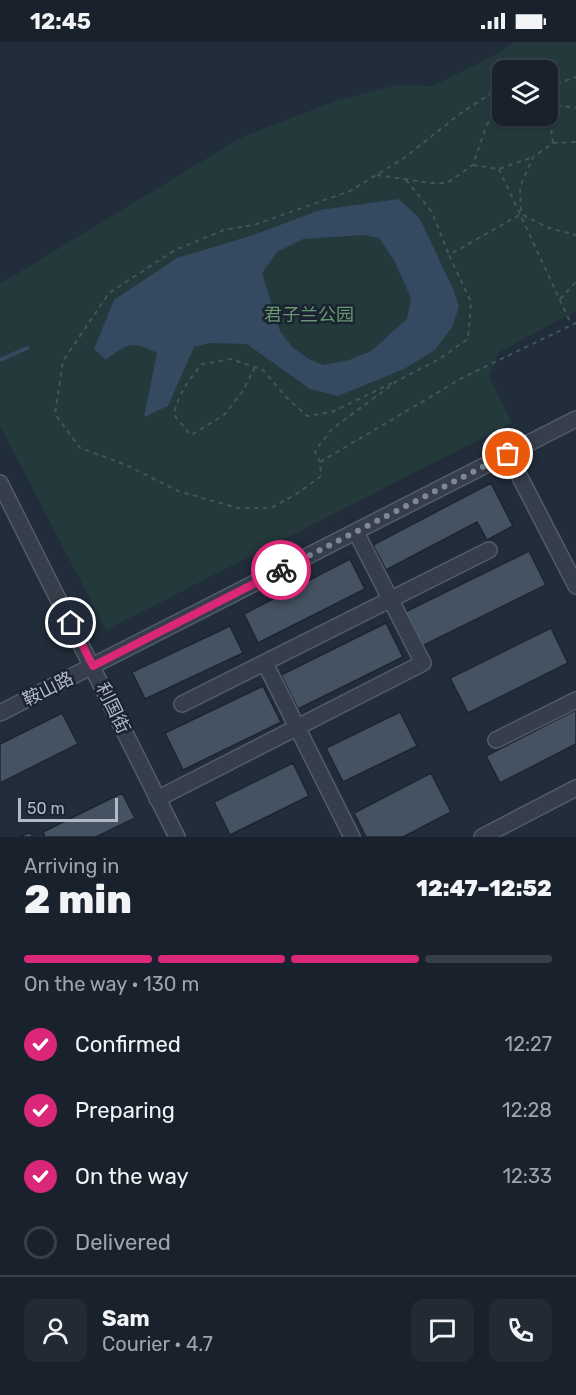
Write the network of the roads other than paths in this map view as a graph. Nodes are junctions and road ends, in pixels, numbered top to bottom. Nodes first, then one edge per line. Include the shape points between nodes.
1 (576, 419) edge
2 (508, 454) junction
3 (0, 483) edge
4 (356, 532) junction
5 (489, 550) dead end
6 (576, 586) edge
7 (390, 600) junction
8 (265, 663) junction
9 (93, 666) junction
10 (576, 700) edge
11 (182, 704) dead end
12 (0, 713) edge
13 (297, 728) junction
14 (496, 740) dead end
15 (576, 788) edge
16 (157, 799) junction
17 (177, 837) edge
18 (352, 837) edge
19 (482, 837) edge

1 - 2 street, 鞍山路
2 - 4 street, 鞍山路
2 - 6 street
3 - 9 street, 利国街
4 - 7 street
4 - 9 street, 鞍山路
5 - 7 street
7 - 8 street
7 - 13 street via 423,663
8 - 11 street
8 - 13 street
9 - 12 street, 鞍山路
9 - 16 street, 利国街
10 - 14 street
13 - 16 street
13 - 18 street
15 - 19 street
16 - 17 street, 利国街

